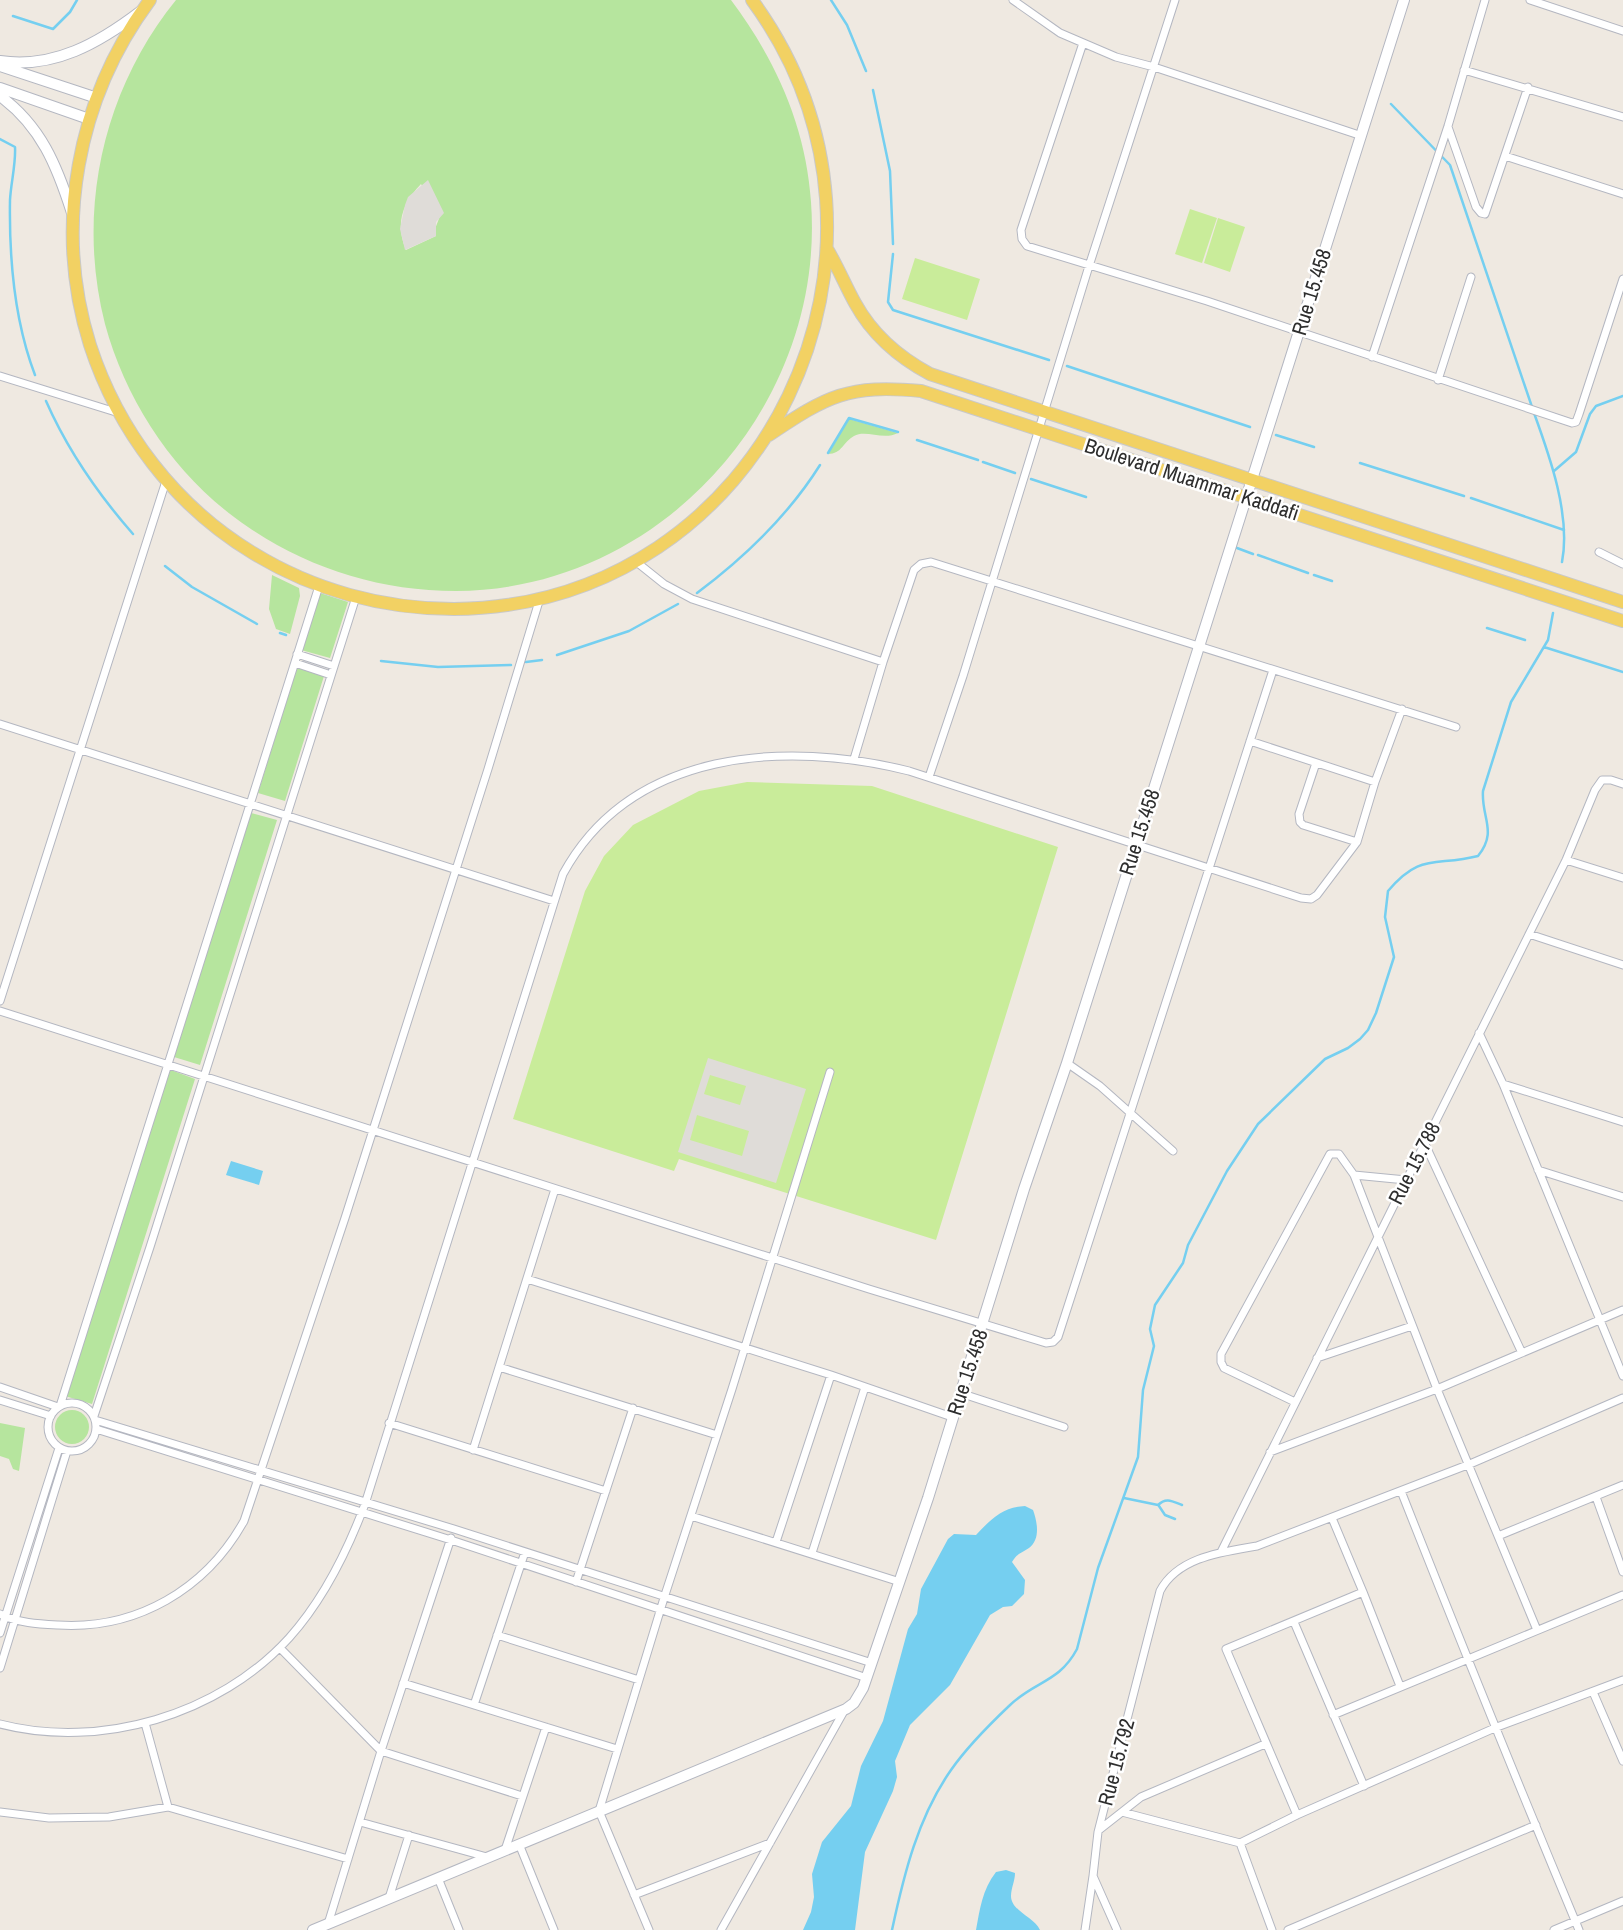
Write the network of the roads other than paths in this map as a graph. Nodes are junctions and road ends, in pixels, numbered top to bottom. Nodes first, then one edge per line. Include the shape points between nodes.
1 (752, 0) edge
2 (1013, 0) edge
3 (1175, 0) edge
4 (1404, 0) edge
5 (1485, 0) edge
6 (1530, 0) edge
7 (147, 5) edge
8 (1623, 31) edge
9 (1083, 43) junction
10 (0, 63) edge
11 (1154, 67) junction
12 (1464, 70) junction
13 (1528, 87) junction
14 (0, 88) edge
15 (0, 96) edge
16 (97, 98) junction
17 (1623, 117) edge
18 (89, 119) junction
19 (1448, 126) junction
20 (1359, 135) junction
21 (1506, 156) junction
22 (1623, 194) edge
23 (73, 216) junction
24 (828, 249) junction
25 (1089, 267) junction
26 (1471, 277) dead end
27 (1623, 279) edge
28 (1298, 332) junction
29 (1372, 357) junction
30 (0, 376) edge
31 (1438, 380) junction
32 (1044, 412) junction
33 (119, 413) junction
34 (1039, 430) junction
35 (765, 438) junction
36 (1253, 479) junction
37 (166, 481) junction
38 (1247, 496) junction
39 (1599, 552) dead end
40 (634, 560) junction
41 (1623, 564) edge
42 (993, 582) junction
43 (319, 586) junction
44 (356, 597) junction
45 (540, 598) junction
46 (1623, 602) edge
47 (1623, 621) edge
48 (1198, 646) junction
49 (298, 654) junction
50 (883, 662) junction
51 (295, 663) junction
52 (334, 666) junction
53 (1273, 670) junction
54 (331, 675) junction
55 (1402, 709) junction
56 (0, 724) edge
57 (1456, 727) dead end
58 (1250, 741) junction
59 (80, 750) junction
60 (854, 760) junction
61 (1316, 762) junction
62 (929, 777) junction
63 (1376, 782) junction
64 (1623, 783) edge
65 (250, 804) junction
66 (287, 816) junction
67 (1357, 842) junction
68 (1136, 843) junction
69 (1566, 860) junction
70 (1209, 868) junction
71 (455, 870) junction
72 (1623, 878) edge
73 (554, 901) junction
74 (1529, 934) junction
75 (1623, 965) edge
76 (0, 1001) edge
77 (0, 1012) edge
78 (1479, 1033) junction
79 (1067, 1063) junction
80 (167, 1065) junction
81 (831, 1072) dead end
82 (204, 1076) junction
83 (1503, 1084) junction
84 (1131, 1112) junction
85 (1623, 1122) edge
86 (372, 1130) junction
87 (1424, 1142) junction
88 (1173, 1151) dead end
89 (473, 1162) junction
90 (1538, 1170) junction
91 (1354, 1175) junction
92 (1406, 1180) junction
93 (555, 1189) junction
94 (1623, 1197) edge
95 (1377, 1238) junction
96 (773, 1258) junction
97 (527, 1279) junction
98 (1623, 1310) edge
99 (1600, 1318) junction
100 (982, 1323) junction
101 (1412, 1326) junction
102 (745, 1348) junction
103 (1522, 1353) junction
104 (1317, 1358) junction
105 (499, 1367) junction
106 (831, 1375) junction
107 (1623, 1376) edge
108 (0, 1387) edge
109 (865, 1387) junction
110 (1437, 1388) junction
111 (960, 1394) junction
112 (1623, 1398) edge
113 (0, 1399) edge
114 (1295, 1402) junction
115 (59, 1407) junction
116 (633, 1408) junction
117 (51, 1416) junction
118 (952, 1417) junction
119 (94, 1418) junction
120 (389, 1423) junction
121 (1064, 1427) dead end
122 (96, 1429) junction
123 (717, 1436) junction
124 (59, 1448) junction
125 (473, 1450) junction
126 (67, 1451) junction
127 (1270, 1452) junction
128 (1470, 1464) junction
129 (262, 1470) junction
130 (260, 1479) junction
131 (1623, 1485) edge
132 (606, 1490) junction
133 (1401, 1491) junction
134 (1596, 1497) junction
135 (365, 1504) junction
136 (362, 1513) junction
137 (691, 1516) junction
138 (1332, 1518) junction
139 (454, 1529) junction
140 (1498, 1536) junction
141 (450, 1540) junction
142 (776, 1542) junction
143 (525, 1552) junction
144 (1221, 1552) junction
145 (811, 1553) junction
146 (520, 1564) junction
147 (580, 1569) junction
148 (1623, 1572) edge
149 (576, 1581) junction
150 (900, 1582) junction
151 (1363, 1592) junction
152 (1623, 1595) edge
153 (664, 1598) junction
154 (660, 1609) junction
155 (3, 1616) edge
156 (15, 1620) junction
157 (1294, 1622) junction
158 (1537, 1630) junction
159 (0, 1633) edge
160 (497, 1635) junction
161 (279, 1648) junction
162 (1467, 1658) junction
163 (872, 1664) junction
164 (0, 1668) edge
165 (867, 1678) junction
166 (639, 1680) junction
167 (1623, 1680) edge
168 (403, 1683) junction
169 (1400, 1686) junction
170 (1593, 1692) junction
171 (474, 1705) junction
172 (846, 1709) junction
173 (1333, 1715) junction
174 (145, 1723) junction
175 (0, 1724) edge
176 (545, 1727) junction
177 (1497, 1727) junction
178 (1265, 1744) junction
179 (617, 1749) junction
180 (381, 1751) junction
181 (1623, 1761) edge
182 (1364, 1786) junction
183 (522, 1796) junction
184 (168, 1807) junction
185 (599, 1811) junction
186 (0, 1812) edge
187 (1122, 1812) junction
188 (1297, 1815) junction
189 (360, 1822) junction
190 (1536, 1825) junction
191 (1098, 1832) junction
192 (409, 1835) junction
193 (771, 1843) junction
194 (1240, 1843) junction
195 (519, 1844) junction
196 (505, 1850) junction
197 (487, 1857) junction
198 (348, 1859) junction
199 (1093, 1875) junction
200 (438, 1878) junction
201 (634, 1895) junction
202 (389, 1899) junction
203 (1623, 1901) edge
204 (1575, 1921) junction
205 (328, 1924) junction
206 (313, 1930) edge
207 (459, 1930) edge
208 (554, 1930) edge
209 (649, 1930) edge
210 (722, 1930) edge
211 (1085, 1930) edge
212 (1116, 1930) edge
213 (1272, 1930) edge
214 (1289, 1930) edge
215 (1554, 1930) edge
216 (1579, 1930) edge

1 - 24 main road via 783,49 810,112 825,180
2 - 9 street
3 - 11 street
4 - 20 main road, Rue 15.458
5 - 12 street
6 - 8 street
7 - 10 main road via 106,37 68,54
7 - 16 main road
9 - 11 street
9 - 25 street via 1021,230 1027,246
10 - 16 main road
11 - 20 street
11 - 25 street
12 - 13 street
12 - 19 street
13 - 17 street
13 - 21 street
14 - 18 main road
15 - 23 main road via 43,142 57,166
16 - 18 main road
18 - 23 main road
19 - 21 street via 1476,207 1483,214
19 - 29 street
20 - 28 main road, Rue 15.458
21 - 22 street
23 - 33 main road via 84,324
24 - 32 main road, Boulevard Muammar Kaddafi via 855,304 902,356 952,383
24 - 35 main road via 809,347
25 - 28 street
25 - 32 street
26 - 31 street
27 - 31 street via 1574,423
28 - 29 street
28 - 36 main road, Rue 15.458
29 - 31 street
30 - 33 street
32 - 34 street
32 - 36 main road, Boulevard Muammar Kaddafi
33 - 37 main road
34 - 35 main road, Boulevard Muammar Kaddafi via 937,394 880,389 820,402
34 - 38 main road, Boulevard Muammar Kaddafi
34 - 42 street
35 - 40 main road via 707,507
36 - 38 main road, Rue 15.458
36 - 46 main road, Boulevard Muammar Kaddafi
37 - 43 main road via 242,547
37 - 59 street
38 - 47 main road, Boulevard Muammar Kaddafi
38 - 48 main road, Rue 15.458
39 - 41 street
40 - 45 main road
40 - 50 street via 692,599
42 - 48 street
42 - 50 street via 930,562 921,564
42 - 62 street
43 - 44 main road
43 - 49 street
44 - 45 main road via 448,609
44 - 52 street
45 - 71 street
48 - 53 street
48 - 68 main road, Rue 15.458
49 - 51 street
49 - 52 street
50 - 60 street
51 - 54 street
51 - 65 street
52 - 54 street
53 - 55 street
53 - 58 street
54 - 66 street
55 - 57 street
55 - 63 street
56 - 59 street
58 - 61 street
58 - 70 street
59 - 65 street
59 - 76 street
60 - 62 street
60 - 73 street via 788,754 719,763 664,780 620,807 580,846
61 - 63 street
61 - 67 street via 1300,822
62 - 68 street
63 - 67 street
64 - 69 street, Rue 15.788 via 1602,780
65 - 66 street
65 - 80 street
66 - 71 street
66 - 82 street
67 - 70 street via 1311,899
68 - 70 street
68 - 79 main road, Rue 15.458
69 - 72 street
69 - 74 street, Rue 15.788
70 - 84 street
71 - 73 street
71 - 86 street
73 - 89 street
74 - 75 street
74 - 78 street, Rue 15.788
77 - 80 street
78 - 83 street
78 - 87 street, Rue 15.788
79 - 84 street
79 - 100 main road, Rue 15.458
80 - 82 street
80 - 115 street
81 - 96 street
82 - 86 street
82 - 119 street
83 - 85 street
83 - 90 street
84 - 88 street
84 - 100 street via 1058,1337 1046,1343
86 - 89 street
86 - 129 street
87 - 92 street, Rue 15.788
87 - 103 street
89 - 93 street
89 - 120 street
90 - 94 street
90 - 99 street
91 - 92 street
91 - 95 street
91 - 114 street via 1339,1154 1330,1154 1221,1354 1224,1368
92 - 95 street, Rue 15.788
93 - 96 street
93 - 97 street
95 - 101 street
95 - 104 street, Rue 15.788
96 - 100 street
96 - 102 street
97 - 102 street
97 - 105 street
98 - 99 street
99 - 103 street
99 - 107 street
100 - 111 main road, Rue 15.458
101 - 104 street
101 - 110 street
102 - 106 street
102 - 123 street
103 - 110 street
104 - 114 street, Rue 15.788
105 - 116 street
105 - 125 street
106 - 109 street
106 - 142 street
108 - 115 street
109 - 118 street
109 - 145 street
110 - 127 street
110 - 128 street
111 - 118 main road, Rue 15.458
111 - 121 street
112 - 128 street
113 - 117 street
114 - 127 street, Rue 15.788
115 - 117 street
115 - 119 street via 82,1405
116 - 123 street
116 - 132 street
117 - 124 street via 48,1433
118 - 150 main road, Rue 15.458
119 - 122 street
119 - 129 street
120 - 125 street
120 - 135 street
122 - 126 street via 86,1447
122 - 130 street
123 - 137 street
124 - 126 street
124 - 155 street
125 - 132 street
126 - 156 street
127 - 144 street, Rue 15.788
128 - 133 street
128 - 140 street
129 - 130 street
129 - 135 street
130 - 136 street
130 - 156 street via 244,1521 220,1556 200,1578 168,1601 142,1614 85,1626
131 - 134 street
132 - 147 street
133 - 138 street
133 - 162 street
134 - 140 street
134 - 148 street
135 - 136 street
135 - 139 street
136 - 141 street
136 - 161 street via 336,1572
137 - 142 street
137 - 153 street
138 - 144 street via 1257,1546
138 - 151 street
139 - 141 street
139 - 143 street
140 - 158 street
141 - 146 street
141 - 168 street
142 - 145 street
143 - 146 street
143 - 147 street
144 - 191 street, Rue 15.792 via 1178,1568 1160,1591
145 - 150 street
146 - 149 street
146 - 160 street
147 - 149 street
147 - 153 street
149 - 154 street
150 - 163 main road, Rue 15.458
151 - 157 street
151 - 169 street
152 - 158 street
153 - 154 street
153 - 163 street
154 - 165 street
154 - 166 street
155 - 156 street
155 - 159 street
156 - 164 street
157 - 173 street
157 - 178 street via 1226,1649
158 - 162 street
160 - 166 street
160 - 171 street
161 - 174 street via 230,1687
161 - 180 street
162 - 169 street
162 - 177 street
163 - 165 main road, Rue 15.458
165 - 172 main road, Rue 15.458
166 - 179 street
167 - 170 street
168 - 171 street
168 - 180 street
169 - 173 street
170 - 177 street
170 - 181 street
171 - 176 street
172 - 185 main road
172 - 193 street
173 - 182 street
174 - 175 street via 76,1732
174 - 184 street
176 - 179 street
176 - 183 street
177 - 182 street
177 - 190 street
178 - 187 street via 1151,1792
178 - 188 street
179 - 185 street
180 - 183 street
180 - 189 street
182 - 188 street
183 - 196 street
184 - 186 street via 109,1817 49,1818
184 - 198 street
185 - 195 main road
185 - 201 street
187 - 191 street
187 - 194 street
188 - 194 street
189 - 192 street
189 - 198 street
190 - 204 street
190 - 214 street
191 - 199 street, Rue 15.792
192 - 197 street
192 - 202 street
193 - 201 street
193 - 210 street
194 - 213 street
195 - 196 main road
195 - 208 street
196 - 197 main road
197 - 200 main road
198 - 205 street
199 - 211 street
199 - 212 street, Rue 15.792
200 - 202 main road
200 - 207 street
201 - 209 street
202 - 205 main road
203 - 204 street
204 - 215 street
204 - 216 street
205 - 206 main road

